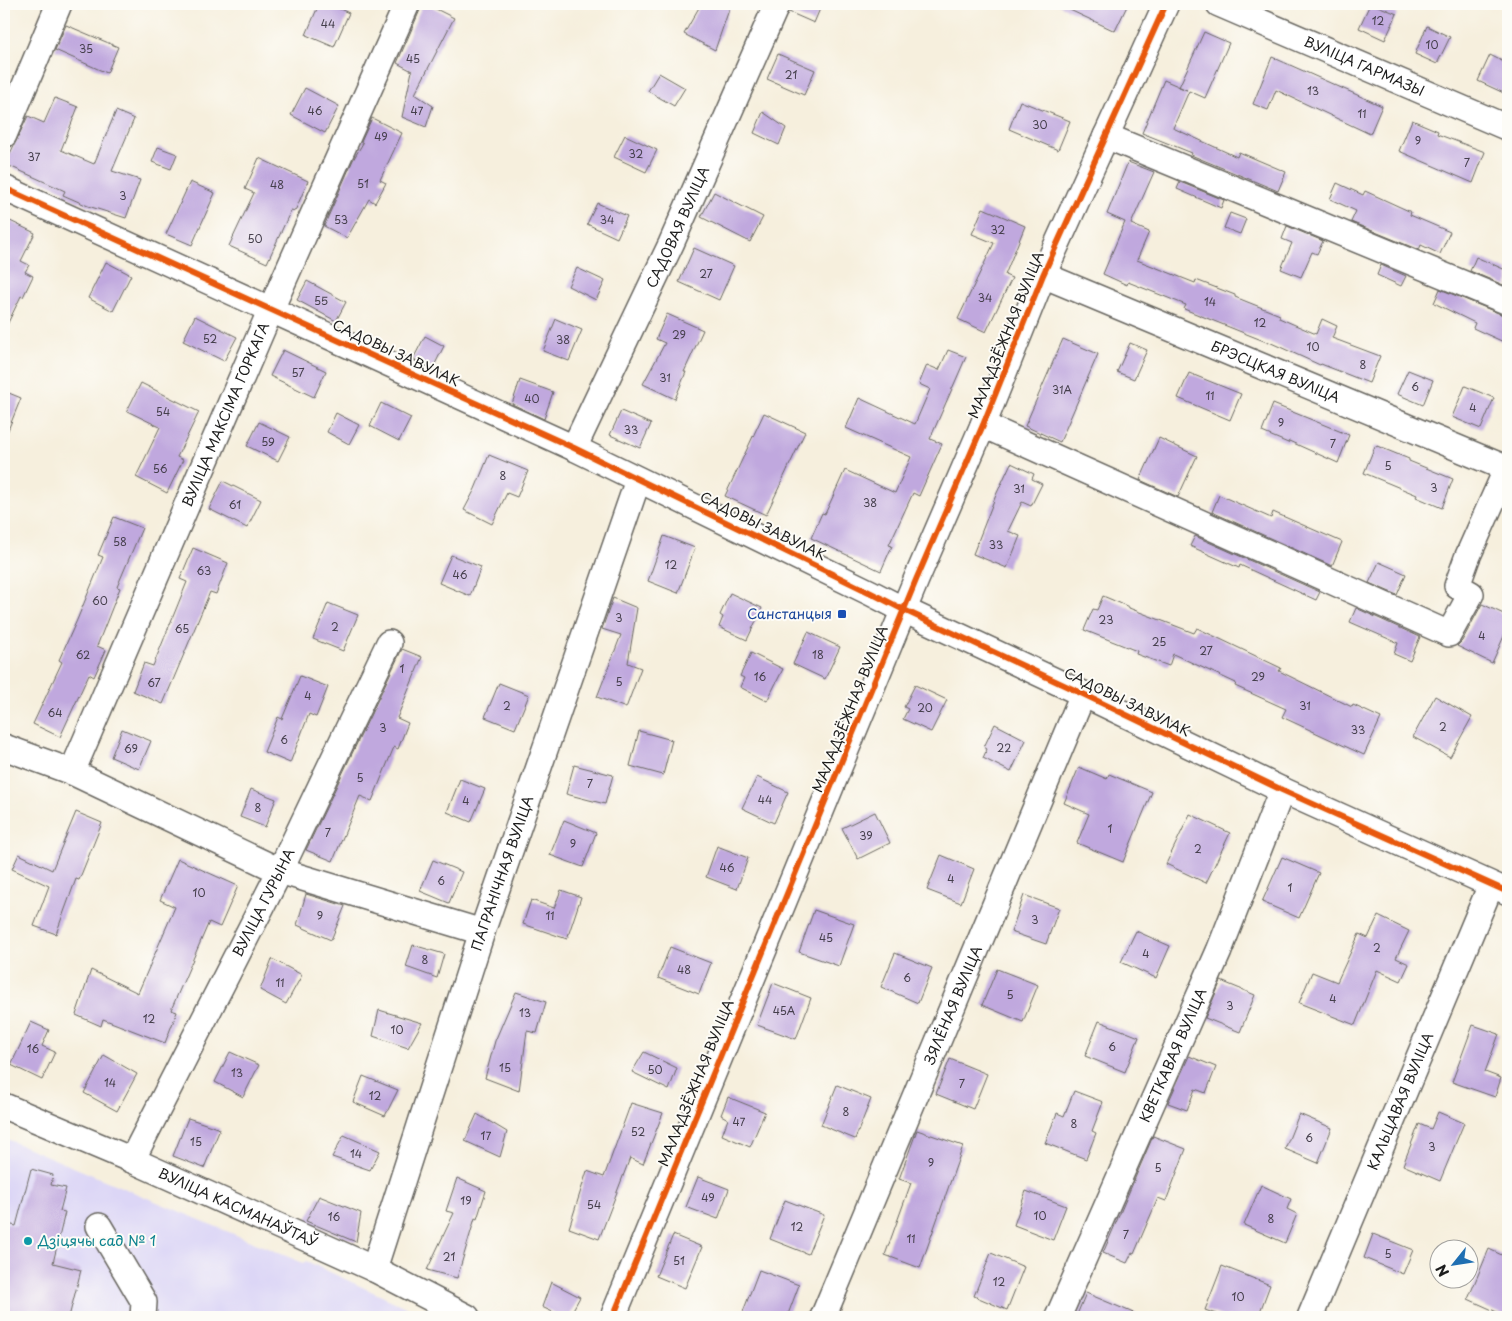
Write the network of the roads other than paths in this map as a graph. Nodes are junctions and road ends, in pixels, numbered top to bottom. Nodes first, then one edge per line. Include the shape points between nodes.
1 (59, 4) edge
2 (407, 4) edge
3 (777, 4) edge
4 (1166, 4) edge
5 (1219, 4) edge
6 (1508, 128) edge
7 (4, 135) edge
8 (1106, 136) junction
9 (4, 188) edge
10 (1043, 275) junction
11 (1508, 302) edge
12 (271, 309) junction
13 (983, 425) junction
14 (574, 448) junction
15 (1508, 468) edge
16 (638, 480) junction
17 (904, 610) junction
18 (389, 643) dead end
19 (1083, 694) junction
20 (4, 747) edge
21 (72, 772) junction
22 (1282, 790) junction
23 (280, 871) junction
24 (1500, 888) edge
25 (482, 932) junction
26 (4, 1106) edge
27 (132, 1160) junction
28 (98, 1226) dead end
29 (374, 1269) junction
30 (143, 1317) edge
31 (468, 1317) edge
32 (613, 1317) edge
33 (823, 1317) edge
34 (1058, 1317) edge
35 (1310, 1317) edge

1 - 7 street
2 - 12 street, ВУЛІЦА МАКСІМА ГОРКАГА
3 - 14 street, САДОВАЯ ВУЛІЦА via 671,244
4 - 8 street, МАЛАДЗЁЖНАЯ ВУЛІЦА
5 - 6 street, ВУЛІЦА ГАРМАЗЫ
8 - 10 street, МАЛАДЗЁЖНАЯ ВУЛІЦА
8 - 11 street
9 - 12 street, САДОВЫ ЗАВУЛАК
10 - 13 street, МАЛАДЗЁЖНАЯ ВУЛІЦА
10 - 15 street, БРЭСЦКАЯ ВУЛІЦА
12 - 14 street, САДОВЫ ЗАВУЛАК
12 - 21 street, ВУЛІЦА МАКСІМА ГОРКАГА
13 - 15 street via 1449,634 1471,594 1457,586
13 - 17 street, МАЛАДЗЁЖНАЯ ВУЛІЦА
14 - 16 street, САДОВЫ ЗАВУЛАК
16 - 17 street, САДОВЫ ЗАВУЛАК
16 - 25 street, ПАГРАНІЧНАЯ ВУЛІЦА
17 - 19 street, САДОВЫ ЗАВУЛАК
17 - 32 street, МАЛАДЗЁЖНАЯ ВУЛІЦА
18 - 23 street, ВУЛІЦА ГУРЫНА
19 - 22 street, САДОВЫ ЗАВУЛАК
19 - 33 street, ЗЯЛЁНАЯ ВУЛІЦА
20 - 21 street
21 - 23 street
22 - 24 street, САДОВЫ ЗАВУЛАК
22 - 34 street, КВЕТКАВАЯ ВУЛІЦА via 1219,951
23 - 25 street
23 - 27 street, ВУЛІЦА ГУРЫНА
24 - 35 street, КАЛЬЦАВАЯ ВУЛІЦА
25 - 29 street, ПАГРАНІЧНАЯ ВУЛІЦА
26 - 27 street, ВУЛІЦА КАСМАНАЎТАЎ
27 - 29 street, ВУЛІЦА КАСМАНАЎТАЎ
28 - 30 street via 144,1302
29 - 31 street, ВУЛІЦА КАСМАНАЎТАЎ

